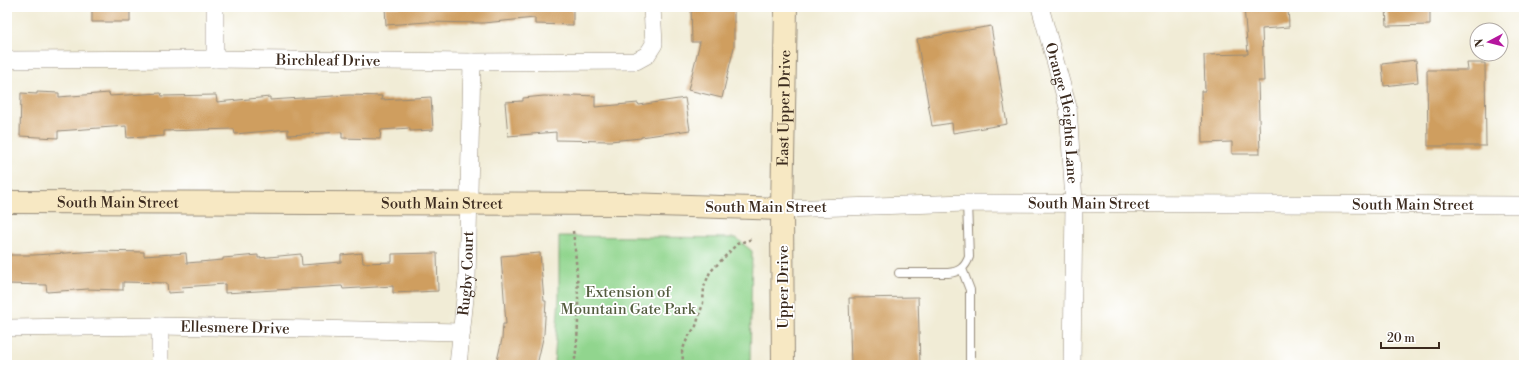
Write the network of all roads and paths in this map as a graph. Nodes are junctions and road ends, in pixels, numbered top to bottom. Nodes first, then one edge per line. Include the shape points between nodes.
1 (215, 7) edge
2 (652, 7) edge
3 (786, 7) edge
4 (1040, 7) edge
5 (214, 59) junction
6 (7, 60) edge
7 (472, 62) junction
8 (7, 202) edge
9 (1074, 202) junction
10 (967, 203) junction
11 (468, 204) junction
12 (1524, 205) edge
13 (782, 209) junction
14 (573, 231) dead end
15 (752, 239) dead end
16 (962, 269) junction
17 (899, 273) dead end
18 (160, 326) junction
19 (7, 328) edge
20 (462, 332) junction
21 (160, 365) edge
22 (458, 365) edge
23 (574, 365) edge
24 (685, 365) edge
25 (783, 365) edge
26 (970, 365) edge
27 (1072, 365) edge

1 - 5 street
2 - 7 street, Birchleaf Drive via 654,44 647,55 636,61
3 - 13 main road, East Upper Drive
4 - 9 street, Orange Heights Lane via 1068,107
5 - 6 street, Birchleaf Drive
5 - 7 street, Birchleaf Drive
7 - 11 street, Rugby Court
8 - 11 main road, South Main Street
9 - 10 street, South Main Street
9 - 12 street, South Main Street
9 - 27 street, Orange Heights Lane
10 - 13 street, South Main Street
10 - 16 lane via 969,257
11 - 13 main road, South Main Street via 626,204
11 - 20 street, Rugby Court via 467,279
13 - 25 main road, Upper Drive
14 - 23 path via 578,343
15 - 24 path via 738,244 710,272 704,287 703,303 696,326 682,351
16 - 17 lane via 948,273
16 - 26 lane via 970,290
18 - 19 street, Ellesmere Drive
18 - 20 street, Ellesmere Drive
18 - 21 street
20 - 22 street, Rugby Court

